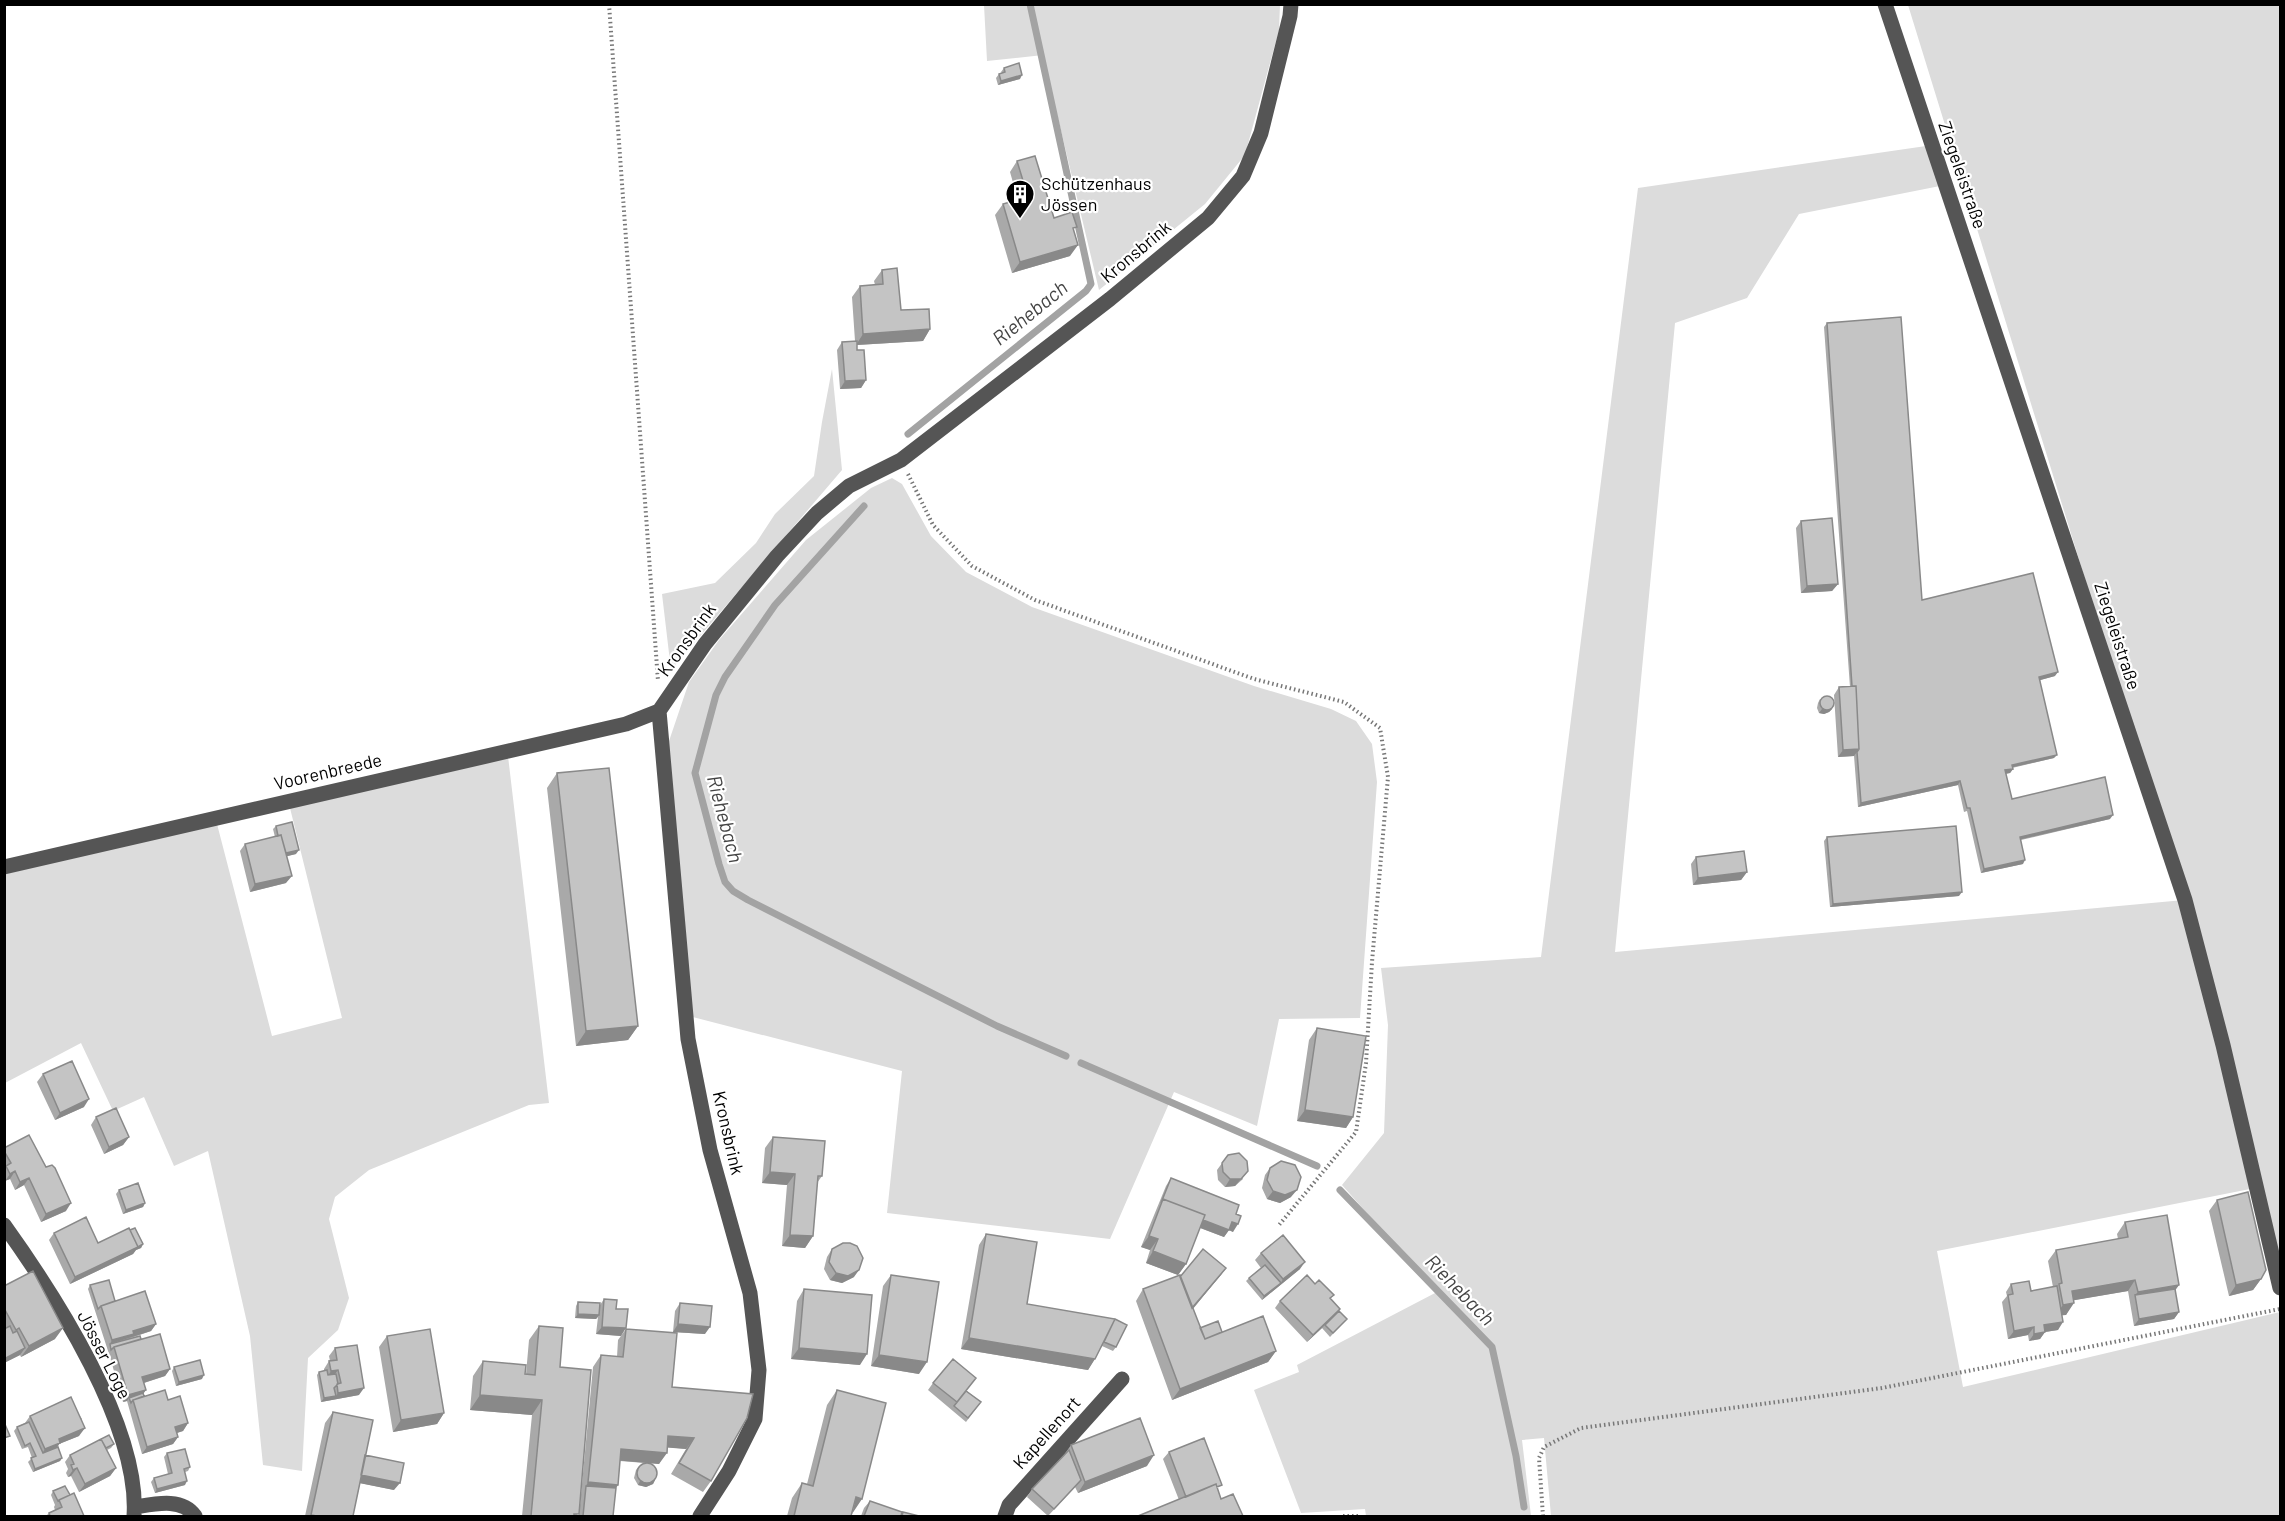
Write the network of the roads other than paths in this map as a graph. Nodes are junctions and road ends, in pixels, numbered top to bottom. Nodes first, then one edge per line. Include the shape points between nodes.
1 (1291, 4) edge
2 (1885, 4) edge
3 (659, 711) junction
4 (4, 867) edge
5 (4, 1225) edge
6 (2280, 1288) edge
7 (1122, 1378) dead end
8 (134, 1512) edge
9 (195, 1516) edge
10 (700, 1516) edge
11 (1005, 1516) edge

1 - 3 street, Kronsbrink via 1262,133 1243,176 1208,218 901,460 849,486 817,513 705,644
2 - 6 street, Ziegeleistraße via 2185,900
3 - 4 street, Voorenbreede via 626,724
3 - 10 street, Kronsbrink via 687,1039 710,1150 750,1293 759,1370 755,1419 729,1471
5 - 8 street, Jösser Loge via 36,1270 104,1393 131,1468
7 - 11 street, Kapellenort via 1009,1505
8 - 9 street via 174,1503

